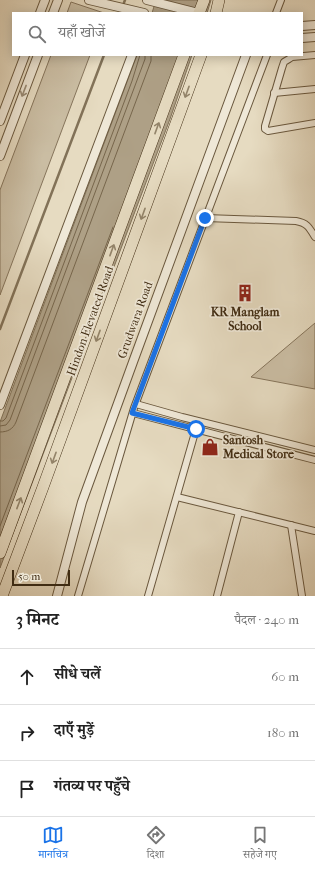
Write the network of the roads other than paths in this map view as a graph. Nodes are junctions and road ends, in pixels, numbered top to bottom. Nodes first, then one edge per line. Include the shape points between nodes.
1 (45, 0) edge
2 (58, 0) edge
3 (89, 0) edge
4 (149, 0) edge
5 (204, 0) edge
6 (219, 0) edge
7 (281, 0) edge
8 (40, 12) edge
9 (53, 12) edge
10 (140, 12) edge
11 (195, 12) edge
12 (199, 12) edge
13 (216, 12) edge
14 (276, 12) edge
15 (315, 25) edge
16 (303, 26) edge
17 (315, 37) edge
18 (303, 38) edge
19 (315, 55) edge
20 (25, 56) edge
21 (38, 56) edge
22 (132, 56) edge
23 (184, 56) edge
24 (201, 56) edge
25 (246, 56) edge
26 (267, 56) edge
27 (315, 89) edge
28 (274, 93) junction
29 (0, 120) edge
30 (315, 123) edge
31 (0, 156) edge
32 (205, 218) junction
33 (315, 237) edge
34 (136, 404) junction
35 (0, 405) edge
36 (132, 413) junction
37 (196, 429) junction
38 (315, 450) edge
39 (315, 460) edge
40 (177, 497) junction
41 (239, 512) junction
42 (291, 525) junction
43 (315, 531) edge
44 (0, 553) edge
45 (2, 596) edge
46 (57, 596) edge
47 (78, 596) edge
48 (148, 596) edge
49 (217, 596) edge
50 (302, 596) edge

1 - 8 street
2 - 9 street
3 - 10 street
4 - 11 street
5 - 12 highway
6 - 13 highway
7 - 14 street
15 - 16 street
17 - 18 street
19 - 28 street via 292,57 284,62
20 - 29 street
21 -> 31 street
22 - 35 street
44 -> 23 highway, Hindon Elevated Road
24 -> 45 highway, Hindon Elevated Road
25 - 46 street, Grudwara Road via 82,502
26 - 32 street
27 - 28 street
28 - 30 street via 265,126 268,132
32 - 33 street via 302,222
32 - 34 street
34 - 36 street
34 - 38 street
36 - 37 street
36 - 47 street
37 - 39 street
37 - 40 street
40 - 41 street
40 - 48 street
41 - 42 street
41 - 49 street
42 - 43 street
42 - 50 street

